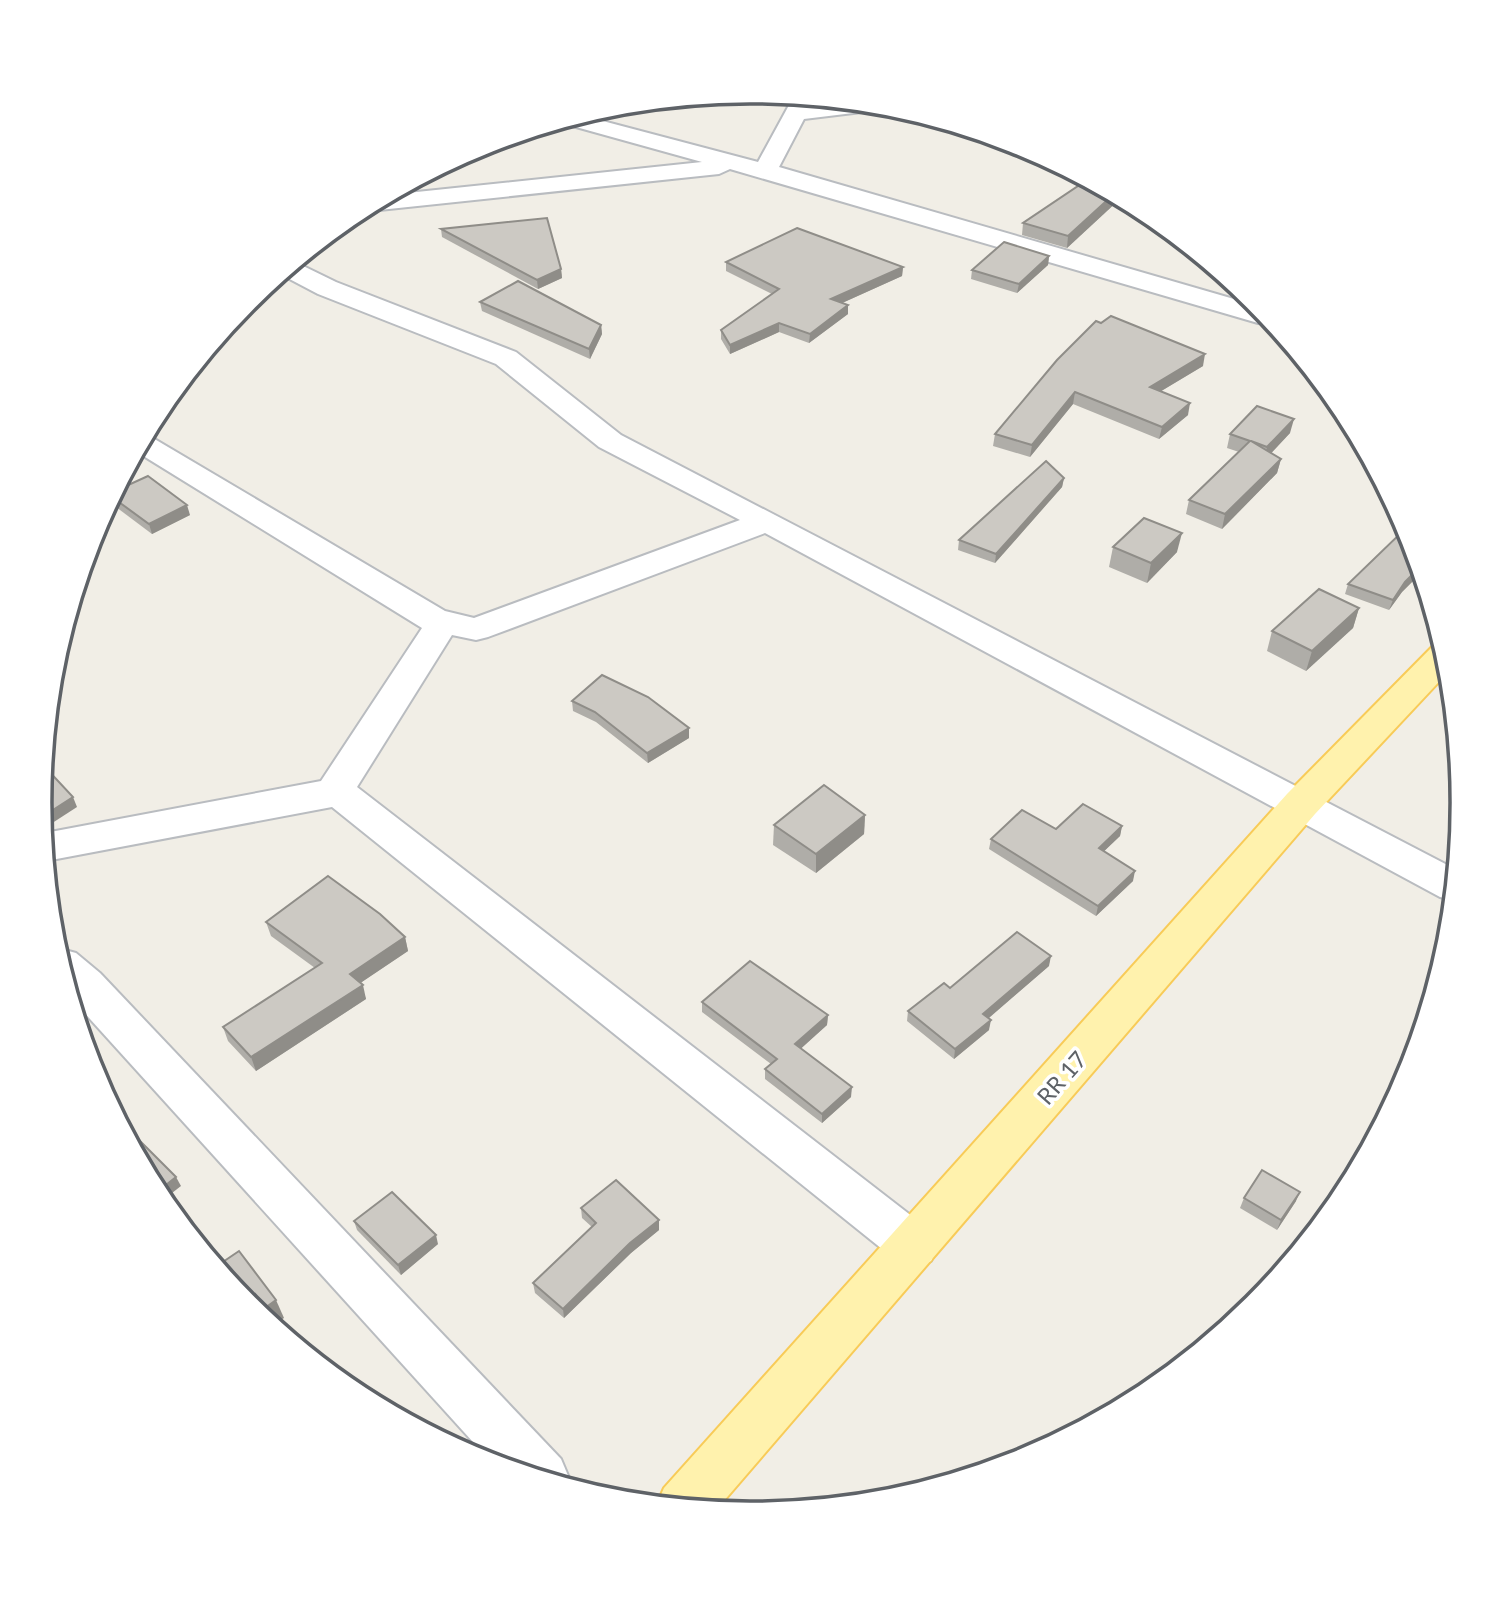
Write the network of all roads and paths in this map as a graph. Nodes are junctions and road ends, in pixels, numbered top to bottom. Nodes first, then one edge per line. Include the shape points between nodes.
1 (799, 105) edge
2 (586, 124) edge
3 (753, 168) junction
4 (396, 202) edge
5 (296, 272) edge
6 (1247, 311) edge
7 (150, 447) edge
8 (766, 521) junction
9 (442, 623) junction
10 (1436, 664) edge
11 (333, 793) junction
12 (1301, 804) junction
13 (54, 845) edge
14 (1445, 881) edge
15 (74, 976) edge
16 (914, 1246) junction
17 (530, 1465) edge
18 (691, 1498) edge

1 - 3 street
2 - 3 street
3 - 4 street
3 - 6 street
5 - 8 street via 506,358 610,441
7 - 9 street
8 - 9 street via 477,629
8 - 12 street
9 - 11 street
10 - 12 main road, RR 17 / RR 17
11 - 13 street
11 - 16 street via 346,797
12 - 14 street
12 - 16 main road, RR 17 / RR 17
15 - 17 street
16 - 18 main road, RR 17 / RR 17

